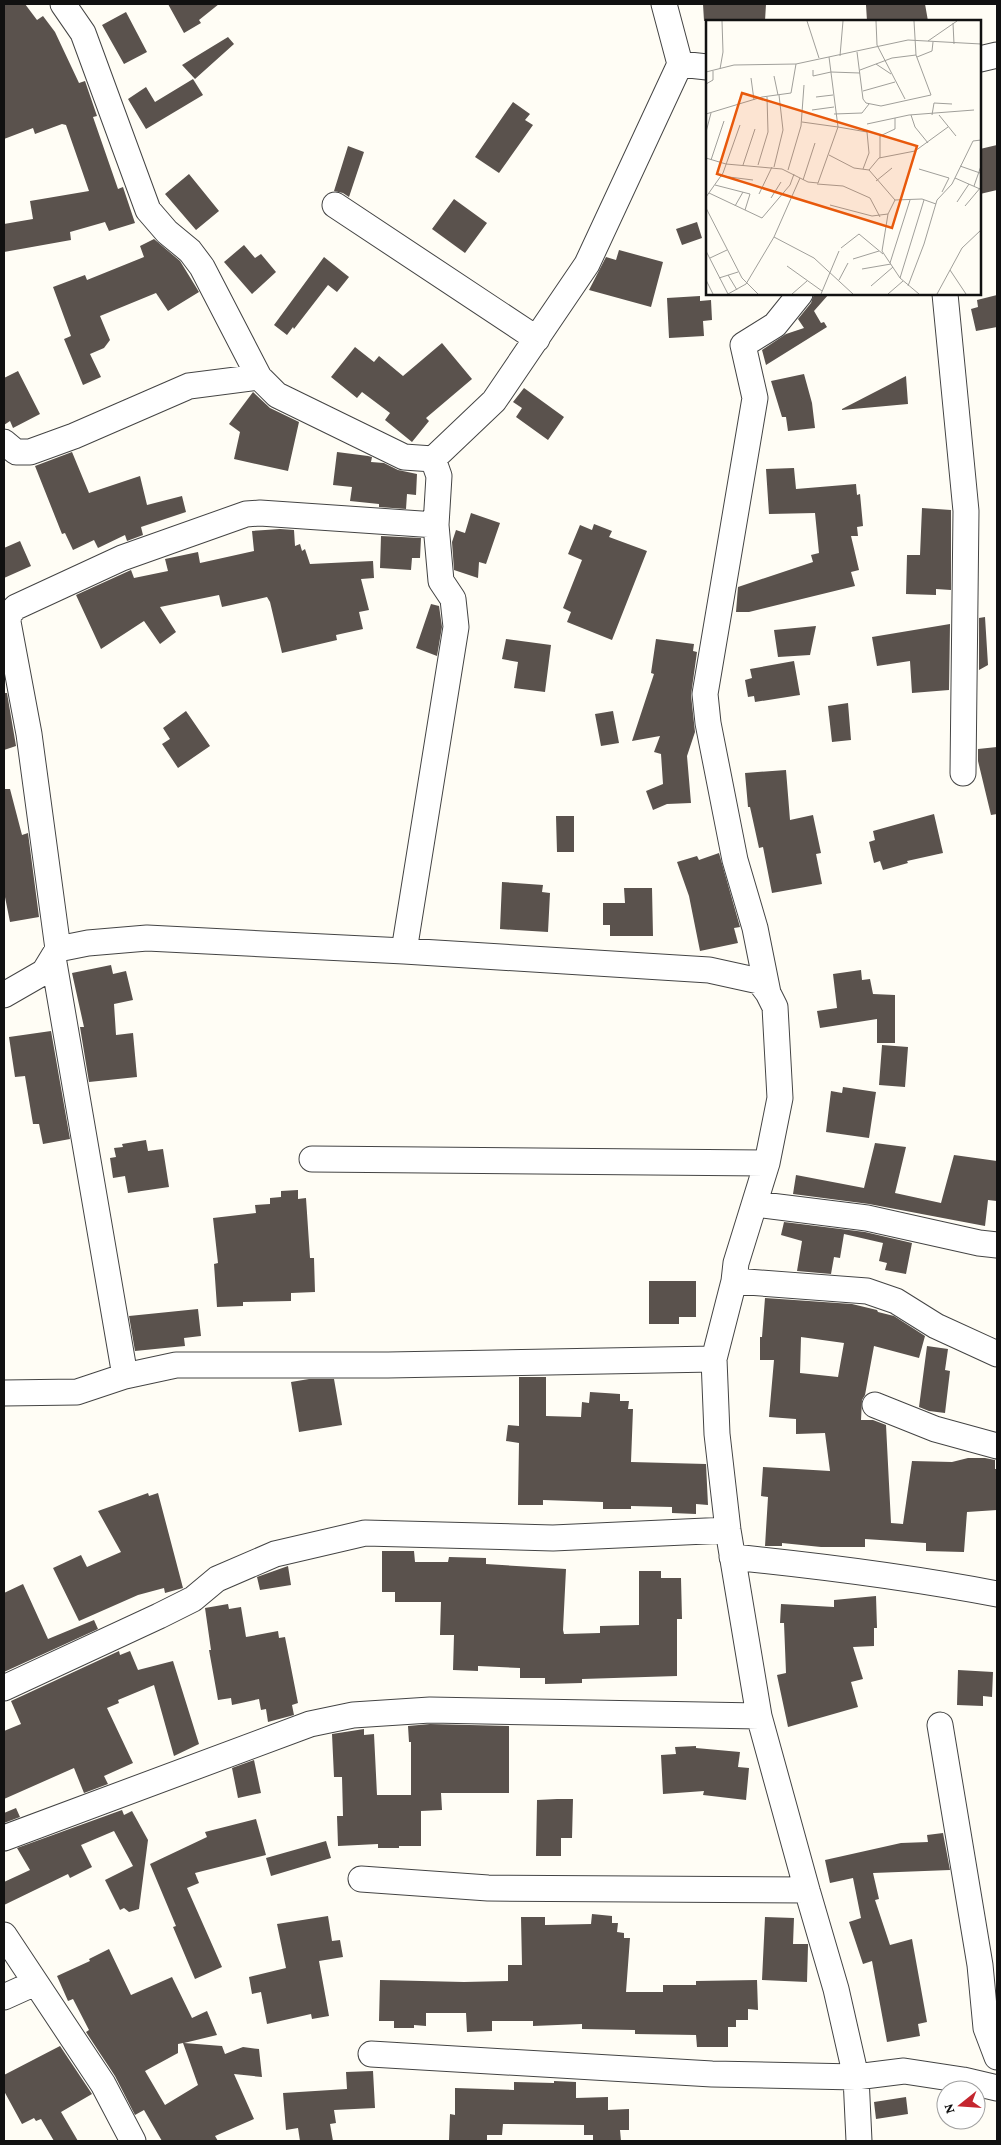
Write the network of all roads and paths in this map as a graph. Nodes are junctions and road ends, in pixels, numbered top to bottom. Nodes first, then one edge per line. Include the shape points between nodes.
1 (63, 4) edge
2 (664, 4) edge
3 (997, 55) edge
4 (981, 59) edge
5 (680, 64) junction
6 (706, 68) edge
7 (335, 205) dead end
8 (799, 295) edge
9 (946, 295) edge
10 (536, 339) junction
11 (260, 377) junction
12 (4, 442) edge
13 (433, 459) junction
14 (436, 525) junction
15 (963, 773) dead end
16 (404, 951) junction
17 (55, 953) junction
18 (768, 992) junction
19 (4, 995) edge
20 (312, 1159) dead end
21 (768, 1163) junction
22 (755, 1204) junction
23 (997, 1245) edge
24 (734, 1281) junction
25 (997, 1354) edge
26 (714, 1360) junction
27 (125, 1376) junction
28 (4, 1393) edge
29 (875, 1404) dead end
30 (997, 1446) edge
31 (728, 1530) junction
32 (732, 1557) junction
33 (997, 1594) edge
34 (4, 1688) edge
35 (759, 1716) junction
36 (940, 1725) dead end
37 (4, 1838) edge
38 (361, 1879) dead end
39 (806, 1890) junction
40 (4, 1935) edge
41 (989, 1965) edge
42 (36, 1983) junction
43 (4, 1997) edge
44 (371, 2054) dead end
45 (997, 2057) edge
46 (856, 2077) junction
47 (997, 2088) edge
48 (133, 2141) edge
49 (859, 2141) edge

1 - 11 street via 82,33 148,210 190,251 202,268
2 - 5 street
3 - 4 street
5 - 6 street
5 - 10 street via 587,264
7 - 10 street
8 - 18 street via 775,325 743,345 755,398 705,694 735,860 755,928
9 - 15 street via 966,511
10 - 13 street via 494,401
11 - 12 street via 189,386 30,452 16,452
11 - 13 street via 277,395 404,457
13 - 14 street via 439,476
14 - 16 street via 441,581 452,599 456,627
14 - 17 street via 246,514 122,558 16,607 9,614 29,734
16 - 17 street via 147,938 88,943
16 - 18 street via 710,970 759,982
17 - 19 street via 44,972
17 - 27 street
18 - 21 street via 775,1007 780,1098
20 - 21 street
21 - 22 street
22 - 23 street via 867,1218
22 - 24 street via 736,1264
24 - 25 street via 867,1290 896,1301 936,1326
24 - 26 street
26 - 27 street via 176,1365
26 - 31 street via 717,1434
27 - 28 street via 77,1392
29 - 30 street via 935,1429
31 - 32 street
31 - 34 street via 553,1538 366,1533 275,1554 217,1579 193,1599 159,1616
32 - 33 street via 828,1566
32 - 35 street
35 - 37 street via 430,1710 353,1715 310,1724
35 - 39 street
36 - 41 street
38 - 39 street via 488,1888
39 - 46 street via 836,1989
40 - 42 street
41 - 45 street via 986,2028
42 - 43 street
42 - 48 street via 103,2084
44 - 46 street via 712,2074
46 - 47 street via 904,2072
46 - 49 street

